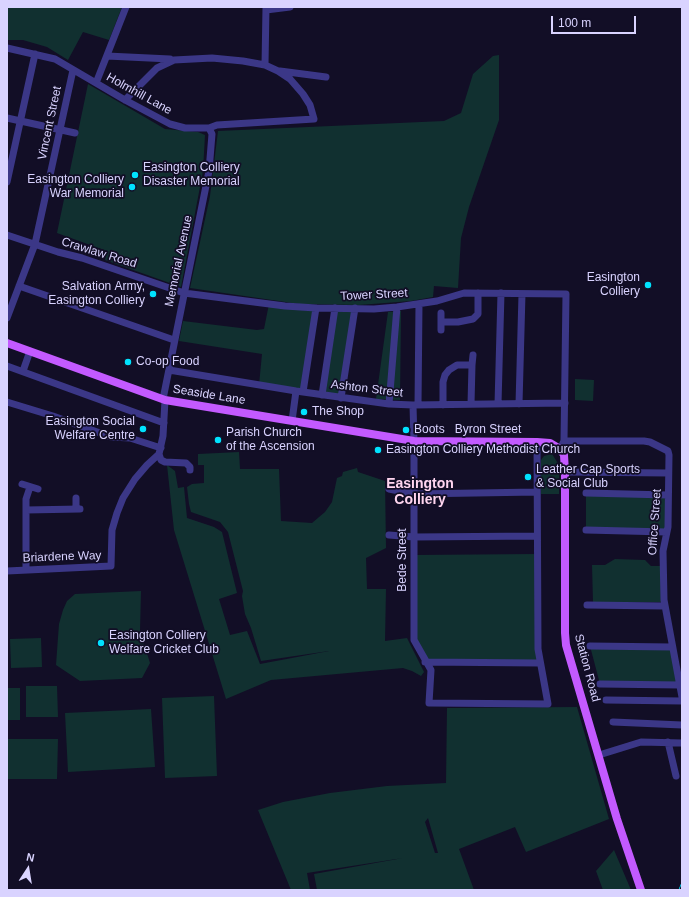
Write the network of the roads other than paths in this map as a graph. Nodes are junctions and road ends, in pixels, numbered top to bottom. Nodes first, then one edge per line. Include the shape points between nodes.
1 (126, 7) edge
2 (290, 7) edge
3 (266, 9) edge
4 (7, 48) edge
5 (35, 54) junction
6 (108, 56) junction
7 (174, 60) junction
8 (265, 65) junction
9 (73, 70) junction
10 (278, 71) junction
11 (326, 78) dead end
12 (96, 83) junction
13 (125, 100) junction
14 (7, 118) edge
15 (21, 121) junction
16 (209, 128) junction
17 (60, 130) junction
18 (76, 133) dead end
19 (7, 182) edge
20 (7, 235) edge
21 (35, 244) junction
22 (19, 286) junction
23 (184, 292) junction
24 (478, 293) junction
25 (501, 293) junction
26 (522, 294) junction
27 (419, 304) junction
28 (396, 307) junction
29 (316, 308) junction
30 (335, 308) junction
31 (355, 308) junction
32 (441, 313) dead end
33 (7, 316) edge
34 (441, 322) junction
35 (441, 330) dead end
36 (174, 340) junction
37 (7, 343) edge
38 (30, 351) junction
39 (473, 355) dead end
40 (472, 365) junction
41 (7, 366) edge
42 (169, 370) junction
43 (22, 371) junction
44 (300, 391) junction
45 (322, 395) junction
46 (341, 398) junction
47 (164, 400) junction
48 (7, 402) edge
49 (565, 403) junction
50 (389, 404) junction
51 (471, 404) junction
52 (498, 404) junction
53 (519, 404) junction
54 (415, 405) junction
55 (443, 405) junction
56 (292, 421) junction
57 (164, 423) junction
58 (414, 441) junction
59 (537, 442) junction
60 (562, 445) junction
61 (160, 451) junction
62 (190, 470) dead end
63 (565, 472) junction
64 (668, 473) junction
65 (22, 484) dead end
66 (30, 487) junction
67 (38, 489) dead end
68 (389, 489) dead end
69 (537, 492) junction
70 (586, 493) dead end
71 (414, 494) junction
72 (668, 495) junction
73 (76, 498) dead end
74 (26, 510) junction
75 (586, 530) dead end
76 (667, 532) junction
77 (389, 535) dead end
78 (537, 536) junction
79 (414, 537) junction
80 (7, 570) edge
81 (26, 570) junction
82 (587, 605) dead end
83 (664, 606) junction
84 (590, 646) dead end
85 (672, 647) junction
86 (425, 662) junction
87 (540, 663) junction
88 (600, 684) dead end
89 (680, 685) junction
90 (682, 697) edge
91 (606, 700) dead end
92 (682, 701) edge
93 (613, 722) dead end
94 (682, 725) edge
95 (668, 742) junction
96 (682, 743) edge
97 (599, 755) junction
98 (676, 776) dead end
99 (641, 890) edge

1 - 6 street
2 - 3 street
3 - 8 street
4 - 5 street, Holmhill Lane
5 - 9 street, Holmhill Lane via 55,59
5 - 15 street
6 - 7 street
6 - 12 street
7 - 8 street via 212,58
7 - 13 street via 157,68
8 - 10 street
9 - 12 street, Holmhill Lane
9 - 17 street, Vincent Street
10 - 11 street
10 - 16 street, Holmhill Lane via 290,79 303,94 314,119 217,125
12 - 13 street, Holmhill Lane
13 - 16 street, Holmhill Lane via 170,124 185,128
14 - 15 street
15 - 17 street
15 - 19 street
16 - 23 street, Memorial Avenue via 212,134 209,171
17 - 18 street
17 - 21 street, Vincent Street
20 - 21 street, Crawlaw Road
21 - 22 street, Vincent Street
21 - 23 street, Crawlaw Road
22 - 33 street, Vincent Street
22 - 36 street
23 - 29 street, Tower Street
23 - 36 street, Memorial Avenue
24 - 25 street, Tower Street
24 - 27 street, Tower Street via 464,293
24 - 34 street via 478,314 474,319
25 - 26 street, Tower Street
25 - 52 street
26 - 49 street, Tower Street via 566,294
26 - 53 street
27 - 28 street, Tower Street
27 - 54 street, Bede Street
28 - 31 street, Tower Street
28 - 50 street
29 - 30 street, Tower Street
29 - 44 street
30 - 31 street, Tower Street
30 - 45 street
31 - 46 street
32 - 34 street
34 - 35 street
36 - 42 street, Memorial Avenue
37 - 38 main road, Seaside Lane
38 - 43 street
38 - 47 main road, Seaside Lane
39 - 40 street
40 - 51 street
40 - 55 street via 457,366 445,375
41 - 43 street
42 - 44 street, Ashton Street
42 - 47 street, Memorial Avenue
43 - 57 street
44 - 45 street, Ashton Street
44 - 56 street
45 - 46 street, Ashton Street
46 - 50 street, Ashton Street
47 - 56 main road, Seaside Lane
47 - 57 street, Memorial Avenue
48 - 61 street via 111,437 130,438
49 - 53 street, Ashton Street
49 - 60 street
50 - 54 street, Ashton Street
51 - 52 street, Ashton Street
51 - 55 street, Ashton Street
52 - 53 street, Ashton Street
54 - 55 street, Ashton Street
54 - 58 street, Bede Street
56 - 58 main road, Seaside Lane
57 - 61 street, Memorial Avenue
58 - 59 main road, Byron Street
58 - 71 street, Bede Street
59 - 60 main road, Byron Street
59 - 69 street
60 - 63 main road, Station Road
60 - 64 street, Office Street via 650,442 668,452
61 - 62 street via 161,460 186,463
61 - 81 street, Briardene Way via 135,479 123,498 112,530 111,566
63 - 64 street
63 - 97 main road, Station Road via 565,633 569,656
64 - 72 street, Office Street
65 - 66 street
66 - 67 street
66 - 74 street
68 - 71 street
69 - 71 street
69 - 78 street
70 - 72 street
71 - 79 street, Bede Street
72 - 76 street, Office Street
73 - 74 street via 78,509
74 - 81 street
75 - 76 street
76 - 83 street, Office Street via 663,551
77 - 79 street
78 - 79 street
78 - 87 street
79 - 86 street, Bede Street via 414,640
80 - 81 street, Briardene Way
82 - 83 street
83 - 85 street, Office Street
84 - 85 street
85 - 89 street, Office Street
86 - 87 street
86 - 87 street, Bede Street via 430,670 429,703 548,704
88 - 89 street
89 - 90 street, Office Street
91 - 92 street
93 - 94 street
95 - 96 street
95 - 97 street via 642,742
95 - 98 street
97 - 99 main road, Station Road

